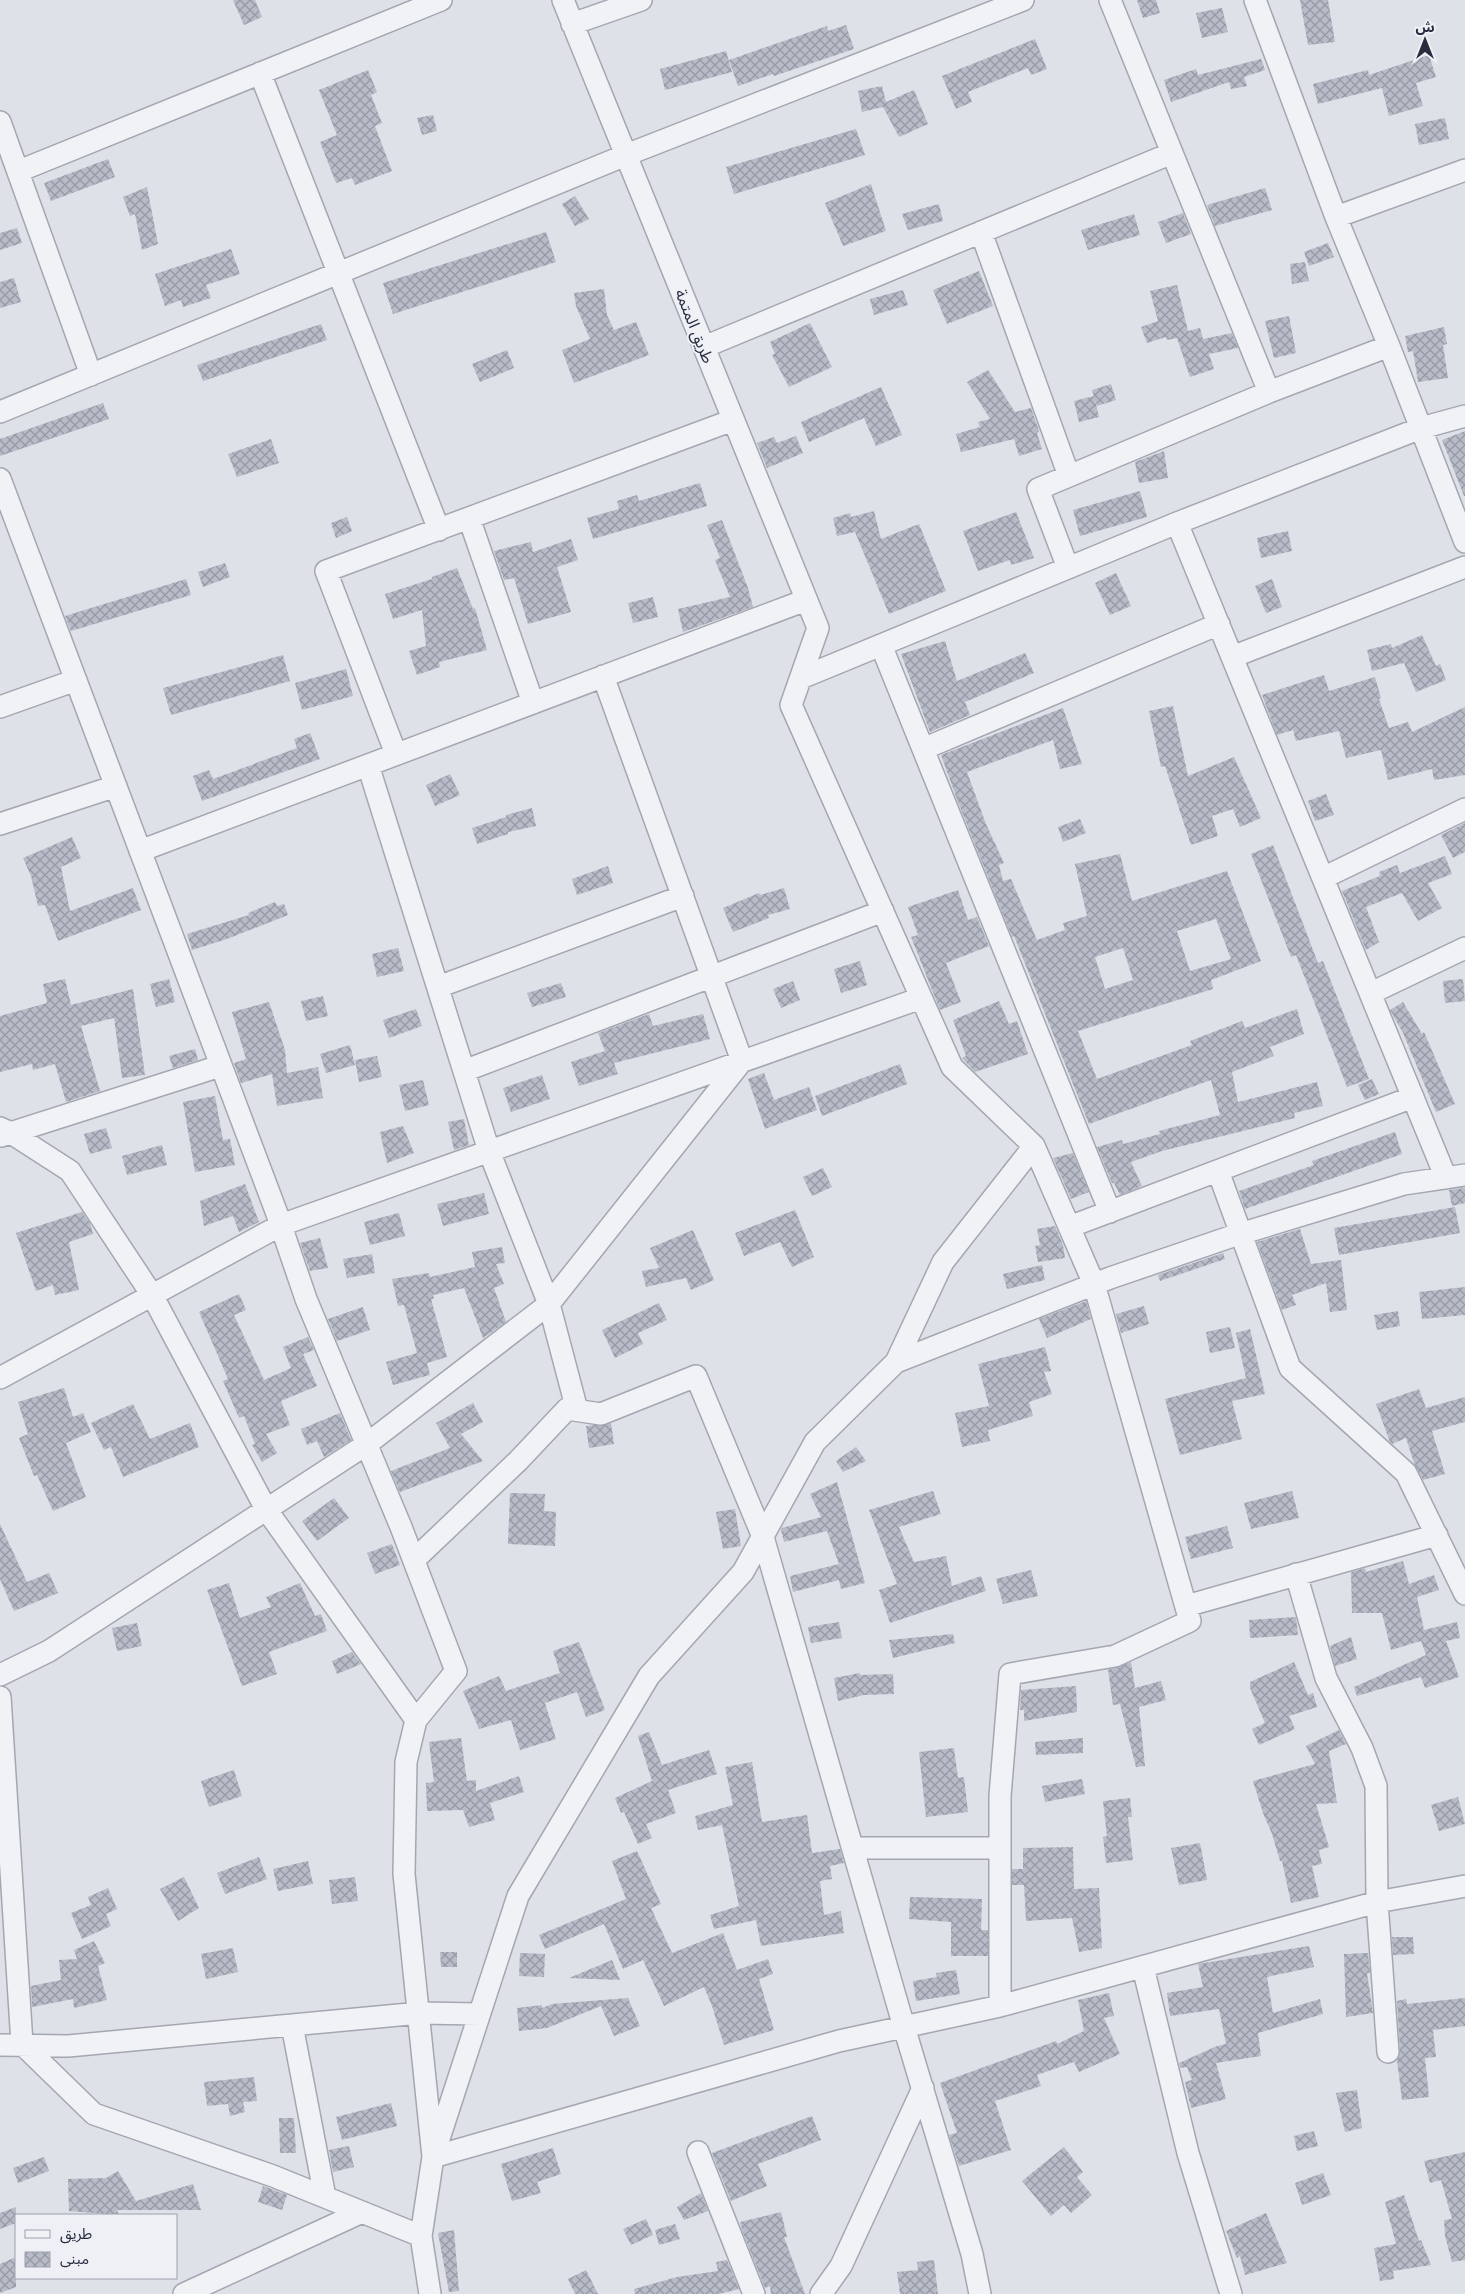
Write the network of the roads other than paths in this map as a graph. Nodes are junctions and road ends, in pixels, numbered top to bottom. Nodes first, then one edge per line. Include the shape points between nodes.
1 (441, 0) edge
2 (563, 0) edge
3 (641, 0) edge
4 (1023, 0) edge
5 (1110, 0) edge
6 (1255, 0) edge
7 (572, 24) junction
8 (260, 73) junction
9 (2, 134) edge
10 (1172, 153) junction
11 (626, 155) junction
12 (1465, 170) edge
13 (19, 172) junction
14 (1336, 218) junction
15 (981, 232) junction
16 (338, 273) junction
17 (1389, 346) junction
18 (704, 348) junction
19 (91, 375) junction
20 (1270, 392) junction
21 (0, 412) edge
22 (1465, 416) edge
23 (733, 420) junction
24 (1421, 428) junction
25 (1068, 476) junction
26 (0, 479) edge
27 (469, 518) junction
28 (1177, 523) junction
29 (438, 530) junction
30 (1465, 542) edge
31 (1465, 567) edge
32 (1068, 568) junction
33 (806, 600) junction
34 (1219, 624) junction
35 (881, 645) junction
36 (1232, 657) junction
37 (603, 676) junction
38 (801, 678) junction
39 (76, 680) junction
40 (533, 703) junction
41 (0, 707) edge
42 (923, 749) junction
43 (396, 754) junction
44 (368, 765) junction
45 (116, 786) junction
46 (1465, 808) edge
47 (0, 824) edge
48 (140, 851) junction
49 (1323, 878) junction
50 (683, 896) junction
51 (883, 911) junction
52 (1465, 948) edge
53 (712, 977) junction
54 (438, 987) junction
55 (1370, 994) junction
56 (921, 998) junction
57 (742, 1061) junction
58 (220, 1066) junction
59 (464, 1071) junction
60 (1413, 1097) junction
61 (4, 1133) edge
62 (1034, 1146) junction
63 (489, 1151) junction
64 (1218, 1171) junction
65 (1456, 1176) edge
66 (1110, 1212) junction
67 (281, 1225) junction
68 (1070, 1227) junction
69 (1241, 1234) junction
70 (1094, 1284) junction
71 (152, 1295) junction
72 (549, 1304) junction
73 (896, 1362) junction
74 (0, 1378) edge
75 (576, 1410) junction
76 (367, 1444) junction
77 (266, 1509) junction
78 (1437, 1535) junction
79 (763, 1536) junction
80 (414, 1560) junction
81 (1296, 1574) junction
82 (1465, 1594) edge
83 (1186, 1606) junction
84 (0, 1674) edge
85 (0, 1697) edge
86 (416, 1720) junction
87 (853, 1848) junction
88 (1000, 1848) junction
89 (1465, 1886) edge
90 (1377, 1902) junction
91 (1143, 1967) junction
92 (1000, 2006) junction
93 (420, 2013) junction
94 (479, 2014) junction
95 (292, 2025) junction
96 (904, 2028) junction
97 (22, 2044) junction
98 (0, 2045) edge
99 (1388, 2052) dead end
100 (923, 2088) junction
101 (698, 2152) dead end
102 (433, 2157) junction
103 (325, 2197) junction
104 (362, 2212) junction
105 (421, 2236) junction
106 (184, 2294) edge
107 (430, 2294) edge
108 (754, 2294) edge
109 (821, 2294) edge
110 (980, 2294) edge
111 (1231, 2294) edge

1 - 8 street
2 - 7 street, طريق المتمة
3 - 7 street
4 - 11 street
5 - 10 street
6 - 14 street
7 - 11 street, طريق المتمة
8 - 13 street
8 - 16 street
9 - 13 street
10 - 15 street
10 - 20 street
11 - 16 street
11 - 18 street, طريق المتمة
12 - 14 street
13 - 19 street
14 - 17 street
15 - 18 street
15 - 25 street
16 - 19 street
16 - 29 street
17 - 20 street
17 - 24 street
18 - 23 street, طريق المتمة
19 - 21 street
20 - 25 street
22 - 24 street
23 - 27 street
23 - 33 street, طريق المتمة
24 - 28 street
24 - 30 street
25 - 32 street via 1038,489
26 - 39 street
27 - 29 street
27 - 40 street
28 - 32 street
28 - 34 street
29 - 43 street via 326,571
31 - 36 street
32 - 35 street
33 - 37 street
33 - 38 street, طريق المتمة via 818,628
34 - 36 street
34 - 42 street
35 - 38 street
35 - 42 street
36 - 49 street
37 - 40 street
37 - 50 street
38 - 51 street via 791,704
39 - 41 street
39 - 45 street
40 - 43 street
42 - 66 street
43 - 44 street
44 - 48 street
44 - 54 street
45 - 47 street
45 - 48 street
46 - 49 street
48 - 58 street
49 - 55 street
50 - 53 street
50 - 54 street
51 - 53 street
51 - 56 street
52 - 55 street
53 - 57 street
53 - 59 street
54 - 59 street
55 - 60 street
56 - 57 street
56 - 62 street via 952,1068
57 - 63 street
57 - 72 street
58 - 61 street
58 - 67 street
59 - 63 street
60 - 64 street
60 - 65 street
61 - 71 street via 70,1171
62 - 68 street
62 - 73 street via 943,1262
63 - 67 street
63 - 72 street
64 - 66 street
64 - 69 street
65 - 69 street via 1404,1184
66 - 68 street
67 - 71 street
67 - 76 street via 306,1299
68 - 70 street
69 - 70 street
69 - 78 street via 1290,1368 1406,1473
70 - 73 street
70 - 83 street
71 - 74 street
71 - 77 street
72 - 75 street
72 - 76 street
73 - 79 street via 815,1442
75 - 79 street via 601,1414 696,1376
75 - 80 street via 567,1409 518,1461
76 - 77 street
76 - 80 street
77 - 84 street via 48,1651
77 - 86 street
78 - 81 street
78 - 82 street
79 - 87 street
79 - 94 street via 743,1572 649,1676 523,1887
80 - 86 street via 456,1671
81 - 83 street
81 - 90 street via 1326,1678 1362,1748 1376,1786
83 - 88 street via 1190,1621 1115,1656 1010,1674 1000,1796
85 - 97 street
86 - 93 street via 406,1762 404,1874
87 - 88 street
87 - 96 street
88 - 92 street
89 - 90 street
90 - 91 street
90 - 99 street
91 - 92 street
91 - 111 street via 1188,2153
92 - 96 street
93 - 94 street
93 - 95 street
93 - 102 street
94 - 102 street
95 - 97 street via 68,2046
95 - 103 street
96 - 100 street
96 - 102 street via 838,2041
97 - 98 street
97 - 103 street via 94,2114
100 - 109 street via 841,2266
100 - 110 street via 972,2254
101 - 108 street
102 - 105 street
103 - 104 street
104 - 105 street
104 - 106 street
105 - 107 street

